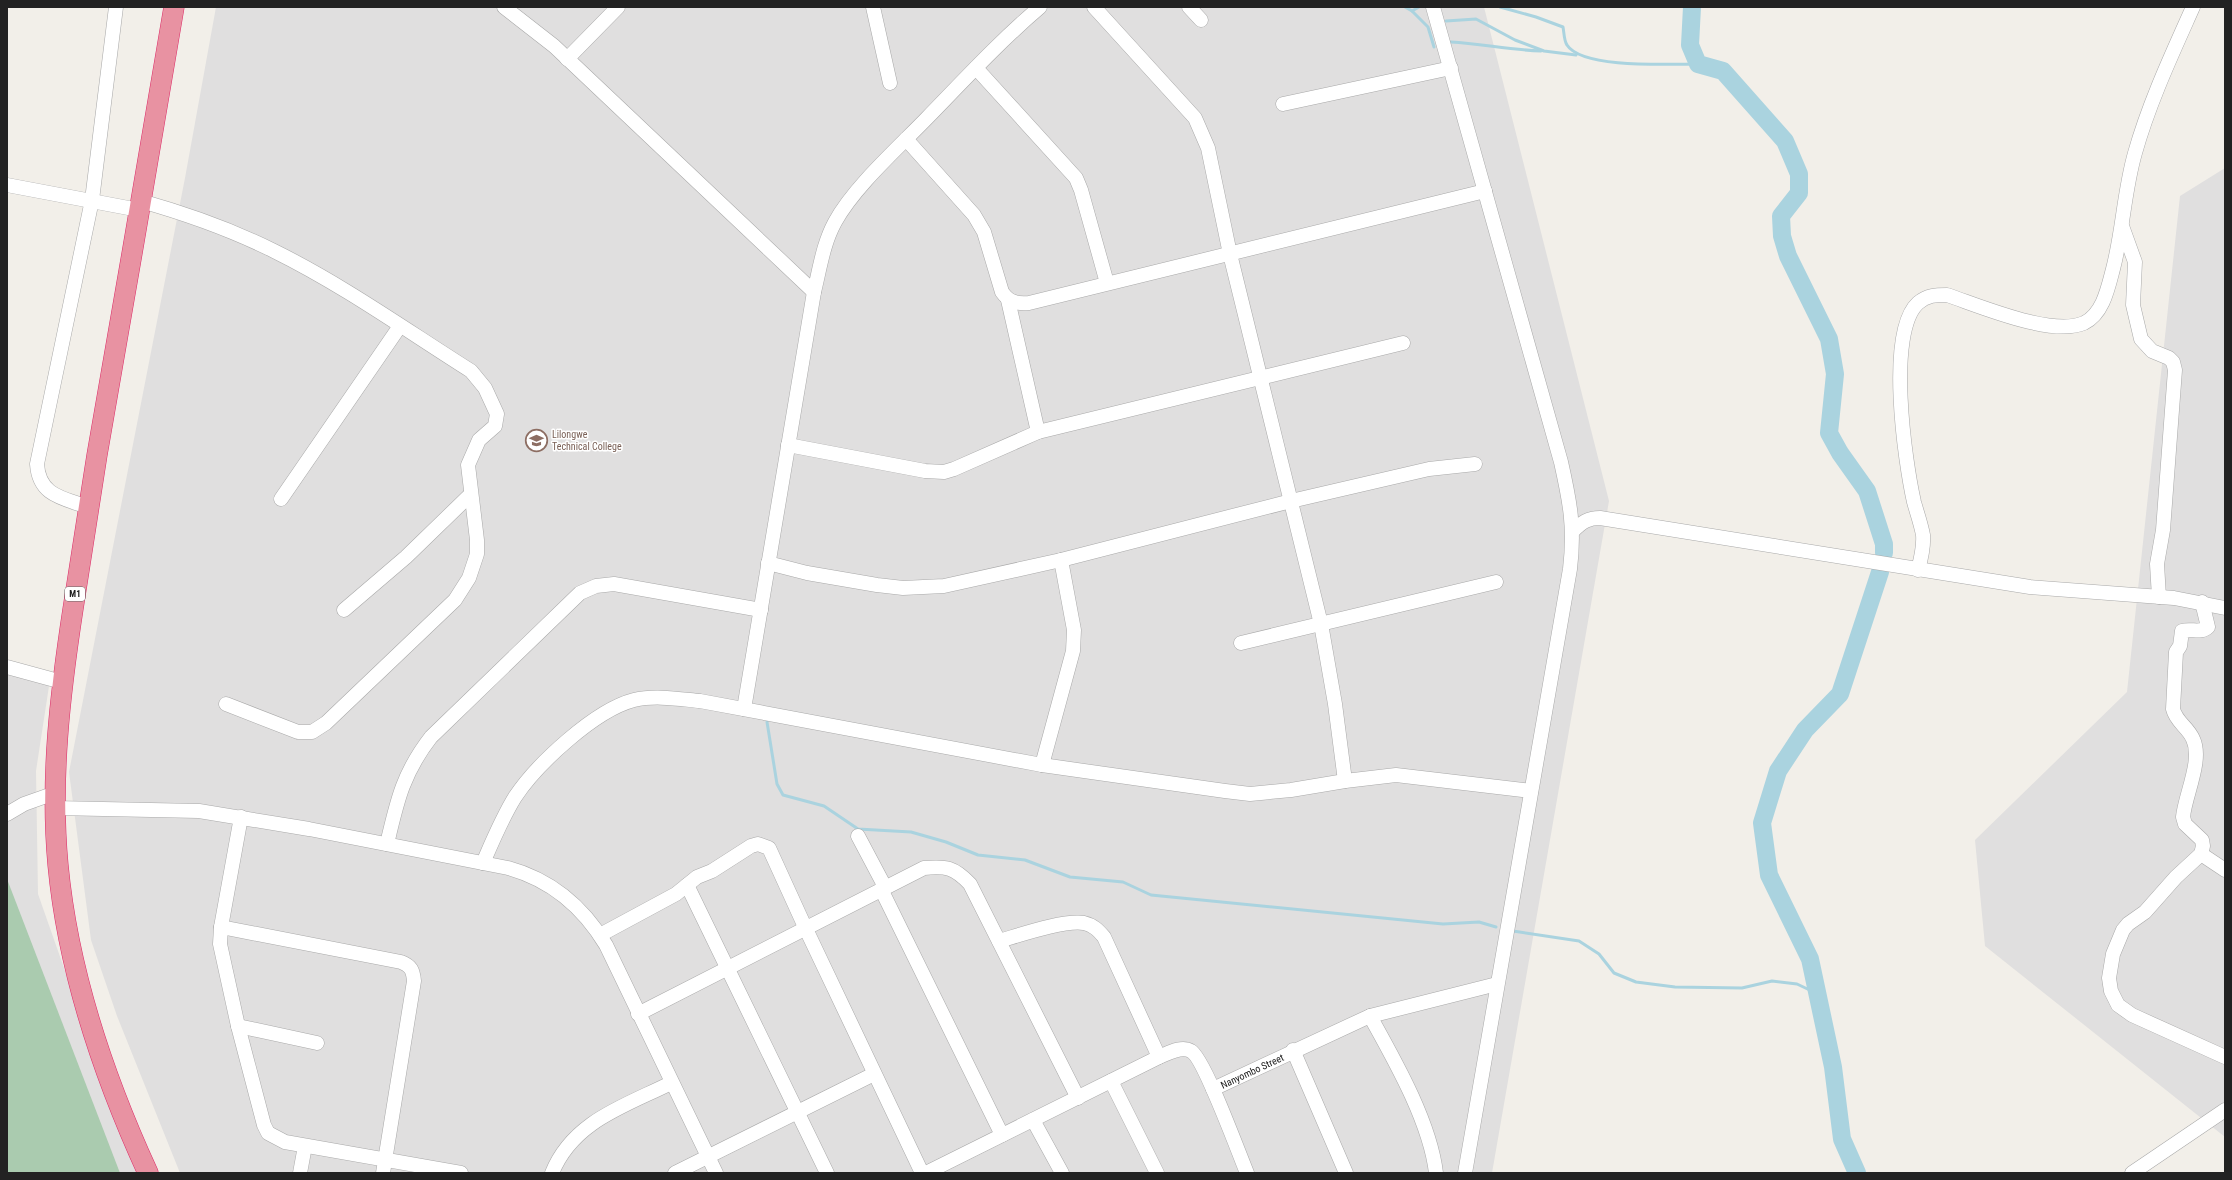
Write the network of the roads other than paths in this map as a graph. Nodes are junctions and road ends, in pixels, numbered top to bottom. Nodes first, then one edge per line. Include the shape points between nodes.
1 (116, 7) edge
2 (174, 7) edge
3 (504, 7) edge
4 (618, 7) edge
5 (873, 7) edge
6 (1040, 7) edge
7 (1094, 7) edge
8 (1188, 7) edge
9 (1433, 7) edge
10 (2193, 7) edge
11 (1201, 20) dead end
12 (567, 59) junction
13 (976, 68) junction
14 (1451, 68) junction
15 (890, 83) dead end
16 (1283, 104) dead end
17 (906, 139) junction
18 (7, 185) edge
19 (1485, 191) junction
20 (92, 200) junction
21 (140, 206) junction
22 (2122, 226) junction
23 (1230, 254) junction
24 (1107, 283) junction
25 (814, 292) junction
26 (1008, 300) junction
27 (400, 326) junction
28 (1403, 343) dead end
29 (1261, 377) junction
30 (1038, 432) junction
31 (788, 445) junction
32 (1475, 464) dead end
33 (471, 494) junction
34 (281, 499) dead end
35 (1291, 501) junction
36 (88, 507) junction
37 (1573, 531) junction
38 (1061, 560) junction
39 (768, 563) junction
40 (1918, 570) junction
41 (1496, 582) dead end
42 (2159, 596) junction
43 (2202, 602) junction
44 (2225, 608) edge
45 (344, 610) dead end
46 (761, 610) junction
47 (1321, 624) junction
48 (1241, 643) dead end
49 (7, 667) edge
50 (62, 682) junction
51 (226, 704) dead end
52 (744, 709) junction
53 (1042, 765) junction
54 (1345, 781) junction
55 (1531, 791) junction
56 (55, 801) junction
57 (7, 814) edge
58 (241, 817) junction
59 (858, 836) dead end
60 (387, 844) junction
61 (2201, 854) junction
62 (483, 863) junction
63 (2225, 870) edge
64 (687, 885) junction
65 (883, 888) junction
66 (221, 927) junction
67 (805, 928) junction
68 (600, 935) junction
69 (999, 941) junction
70 (728, 968) junction
71 (1497, 984) junction
72 (638, 1014) junction
73 (1370, 1016) junction
74 (238, 1026) junction
75 (317, 1042) dead end
76 (1292, 1050) junction
77 (1158, 1057) junction
78 (2225, 1057) edge
79 (874, 1074) junction
80 (1111, 1081) junction
81 (671, 1083) junction
82 (1213, 1088) junction
83 (1078, 1098) junction
84 (2225, 1110) edge
85 (797, 1113) junction
86 (1033, 1120) junction
87 (1002, 1135) junction
88 (305, 1146) junction
89 (709, 1156) junction
90 (385, 1158) junction
91 (2136, 1172) edge
92 (148, 1173) edge
93 (300, 1173) edge
94 (383, 1173) edge
95 (461, 1173) edge
96 (552, 1173) edge
97 (675, 1173) edge
98 (716, 1173) edge
99 (827, 1173) edge
100 (922, 1173) edge
101 (926, 1173) edge
102 (1062, 1173) edge
103 (1157, 1173) edge
104 (1247, 1173) edge
105 (1346, 1173) edge
106 (1436, 1173) edge
107 (1465, 1173) edge

1 - 20 street
2 - 21 highway, M1
3 - 12 street
4 - 12 street
5 - 15 street
6 - 13 street
7 - 23 street via 1195,118 1208,148
8 - 11 street
9 - 14 street
10 - 22 street via 2137,147
12 - 25 street
13 - 17 street
13 - 24 street via 1076,178
14 - 16 street
14 - 19 street
17 - 25 street via 851,199 835,223 824,249
17 - 26 street via 974,215 984,232 997,283
18 - 20 street
19 - 23 street
19 - 37 street via 1559,455 1570,500
20 - 21 street
20 - 36 street via 37,464 38,477 45,488 58,497
21 - 27 street via 186,214 274,251 355,296
21 - 36 highway, M1
22 - 40 street via 2103,302 2092,318 2083,323 2050,327 1947,295 1926,297 1917,303 1910,315 1902,352 1900,382 1904,433 1923,544
22 - 42 street via 2135,262 2133,305 2141,338 2152,350 2169,358 2175,370 2163,530 2157,564
23 - 24 street
23 - 29 street
24 - 26 street via 1029,303 1019,304
25 - 31 street
26 - 30 street
27 - 33 street via 471,371 485,388 497,414 494,426 479,440 470,458 468,473
27 - 34 street
28 - 29 street
29 - 30 street
29 - 35 street
30 - 31 street via 954,469 934,472
31 - 39 street
32 - 35 street via 1429,469
33 - 45 street via 406,557
33 - 51 street via 477,554 474,567 463,589 455,600 326,723 312,732 298,732
35 - 38 street
35 - 47 street
36 - 50 highway, M1
37 - 40 street via 1583,521 1600,518
37 - 55 street via 1570,569
38 - 39 street via 944,586 920,588 877,586
38 - 53 street via 1074,630 1073,651
39 - 46 street
40 - 42 street via 2030,587
41 - 47 street
42 - 43 street
43 - 44 street
43 - 61 street via 2208,626 2199,631 2182,631 2180,646 2176,652 2173,709 2175,717 2193,738 2196,749 2183,817 2185,824 2202,840
46 - 52 street
46 - 60 street via 614,584 596,586 580,593 431,736 407,773 399,792
47 - 48 street
47 - 54 street via 1336,704
49 - 50 street
50 - 56 highway, M1
52 - 53 street
52 - 62 street via 700,701 655,698 634,700 603,714 574,736 524,784 500,822
53 - 54 street via 1250,794
54 - 55 street via 1408,775
55 - 71 street
56 - 57 street via 24,804
56 - 58 street
56 - 92 highway, M1 via 61,892 76,973 105,1070
58 - 60 street
58 - 66 street
59 - 65 street
60 - 62 street
61 - 63 street
61 - 78 street via 2176,877 2145,912 2123,930 2113,954 2109,978 2111,991 2118,1005 2132,1015
62 - 68 street via 526,872 559,890 582,911
64 - 67 street via 751,846 764,845 769,848
64 - 68 street via 676,894
64 - 70 street
65 - 67 street
65 - 69 street via 924,868 950,868 962,875 970,884
65 - 87 street
66 - 74 street via 220,944
66 - 90 street via 409,965 414,973 414,981
67 - 70 street
67 - 79 street
68 - 72 street
69 - 77 street via 1066,924 1083,923 1098,930 1104,937
69 - 83 street
70 - 72 street
70 - 85 street
71 - 73 street, Nanyombo Street
71 - 107 street
72 - 81 street
73 - 76 street, Nanyombo Street
73 - 106 street via 1423,1122 1434,1155
74 - 75 street
74 - 88 street via 268,1133 285,1142
76 - 82 street, Nanyombo Street
76 - 105 street
77 - 80 street, Nanyombo Street
77 - 82 street, Nanyombo Street via 1179,1049 1191,1051 1196,1054
79 - 85 street
79 - 100 street
80 - 83 street, Nanyombo Street
80 - 103 street
81 - 89 street
81 - 96 street via 585,1128 565,1148
82 - 104 street
83 - 86 street, Nanyombo Street
84 - 91 street
85 - 89 street
85 - 99 street
86 - 87 street, Nanyombo Street
86 - 102 street
87 - 101 street, Nanyombo Street
88 - 90 street
88 - 93 street
89 - 97 street
89 - 98 street
90 - 94 street
90 - 95 street

